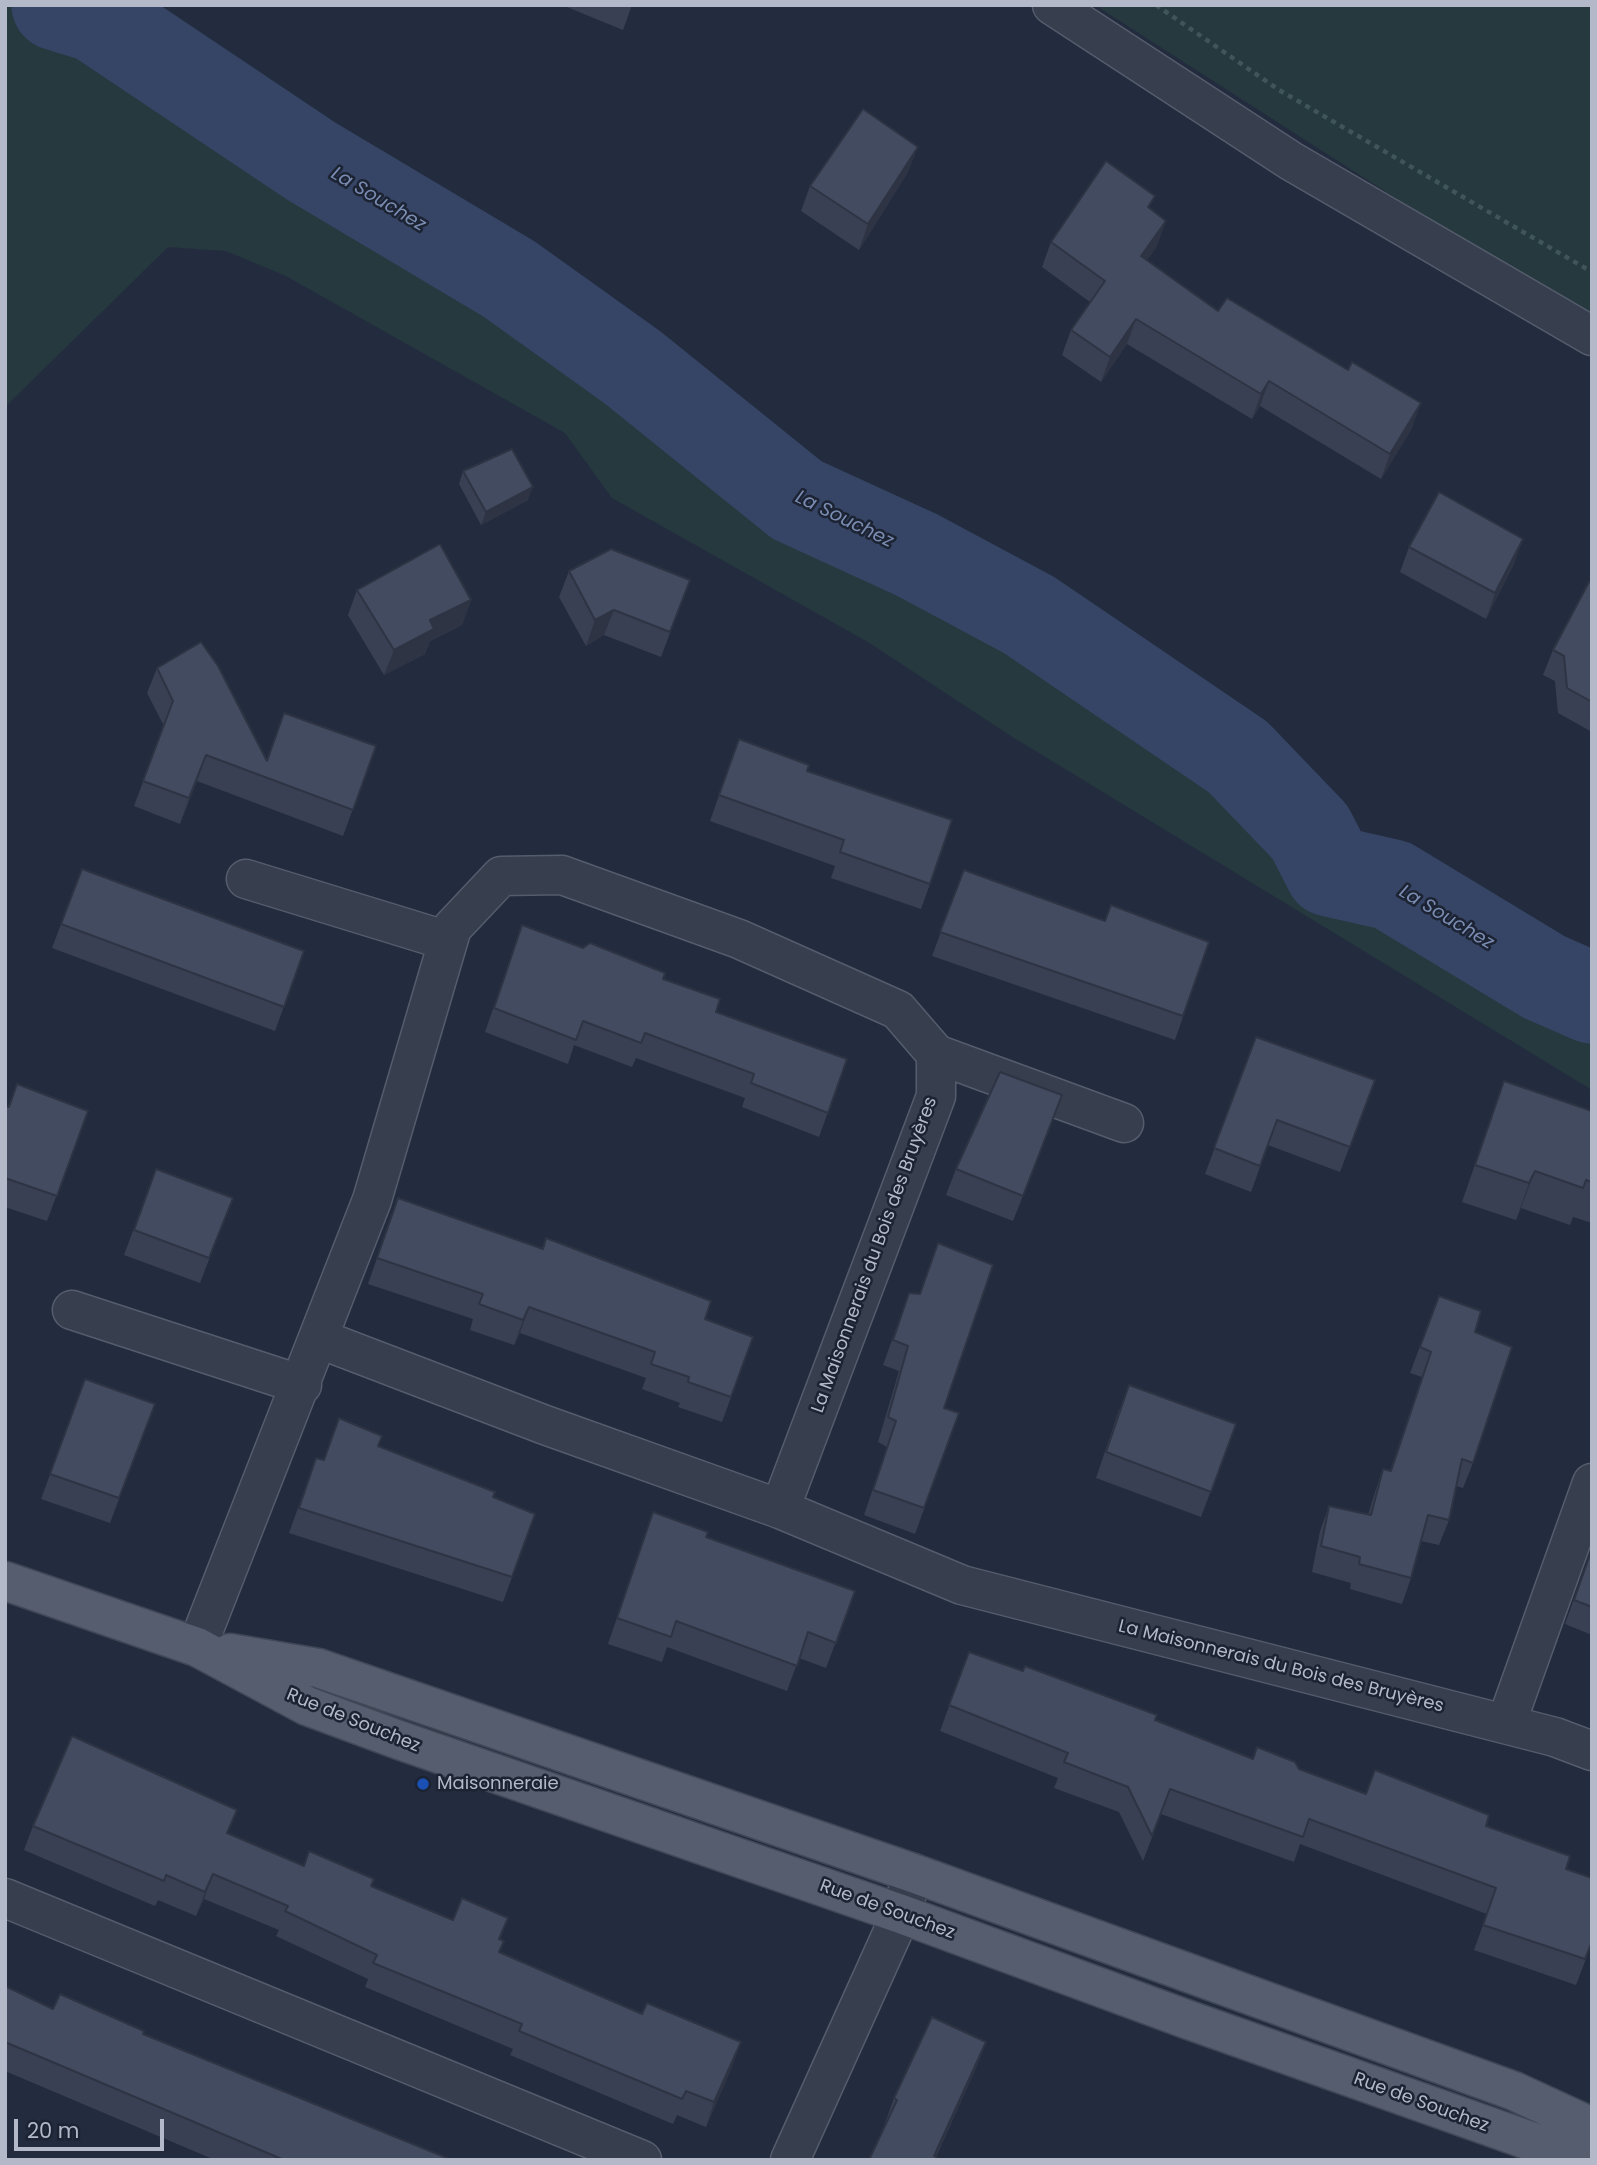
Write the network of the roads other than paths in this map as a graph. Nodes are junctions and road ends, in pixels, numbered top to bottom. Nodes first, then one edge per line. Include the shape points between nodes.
1 (1052, 5) edge
2 (1592, 336) edge
3 (246, 879) dead end
4 (448, 942) junction
5 (936, 1054) junction
6 (1124, 1123) dead end
7 (72, 1310) dead end
8 (320, 1339) junction
9 (302, 1385) junction
10 (1592, 1483) edge
11 (780, 1509) junction
12 (5, 1581) edge
13 (197, 1647) junction
14 (1506, 1724) junction
15 (1592, 1751) edge
16 (913, 1873) junction
17 (5, 1898) edge
18 (901, 1914) junction
19 (1592, 2127) edge
20 (642, 2160) edge
21 (790, 2160) edge
22 (1584, 2160) edge

1 - 2 street via 1291,161
3 - 4 street
4 - 5 street via 452,928 501,876 562,875 739,939 898,1010
4 - 8 street via 372,1200
5 - 6 street
5 - 11 street, La Maisonnerais du Bois des Bruyères via 936,1096
7 - 9 street
8 - 9 street
8 - 11 street, La Maisonnerais du Bois des Bruyères
9 - 13 street
10 - 14 street
11 - 14 street, La Maisonnerais du Bois des Bruyères via 961,1585
12 - 13 main road, Rue de Souchez
13 - 16 main road, Rue de Souchez via 318,1668
13 - 18 main road, Rue de Souchez via 307,1706
14 - 15 street, La Maisonnerais du Bois des Bruyères
16 - 18 street
16 - 19 main road, Rue de Souchez via 1514,2091
17 - 20 street
18 - 21 street
18 - 22 main road, Rue de Souchez

